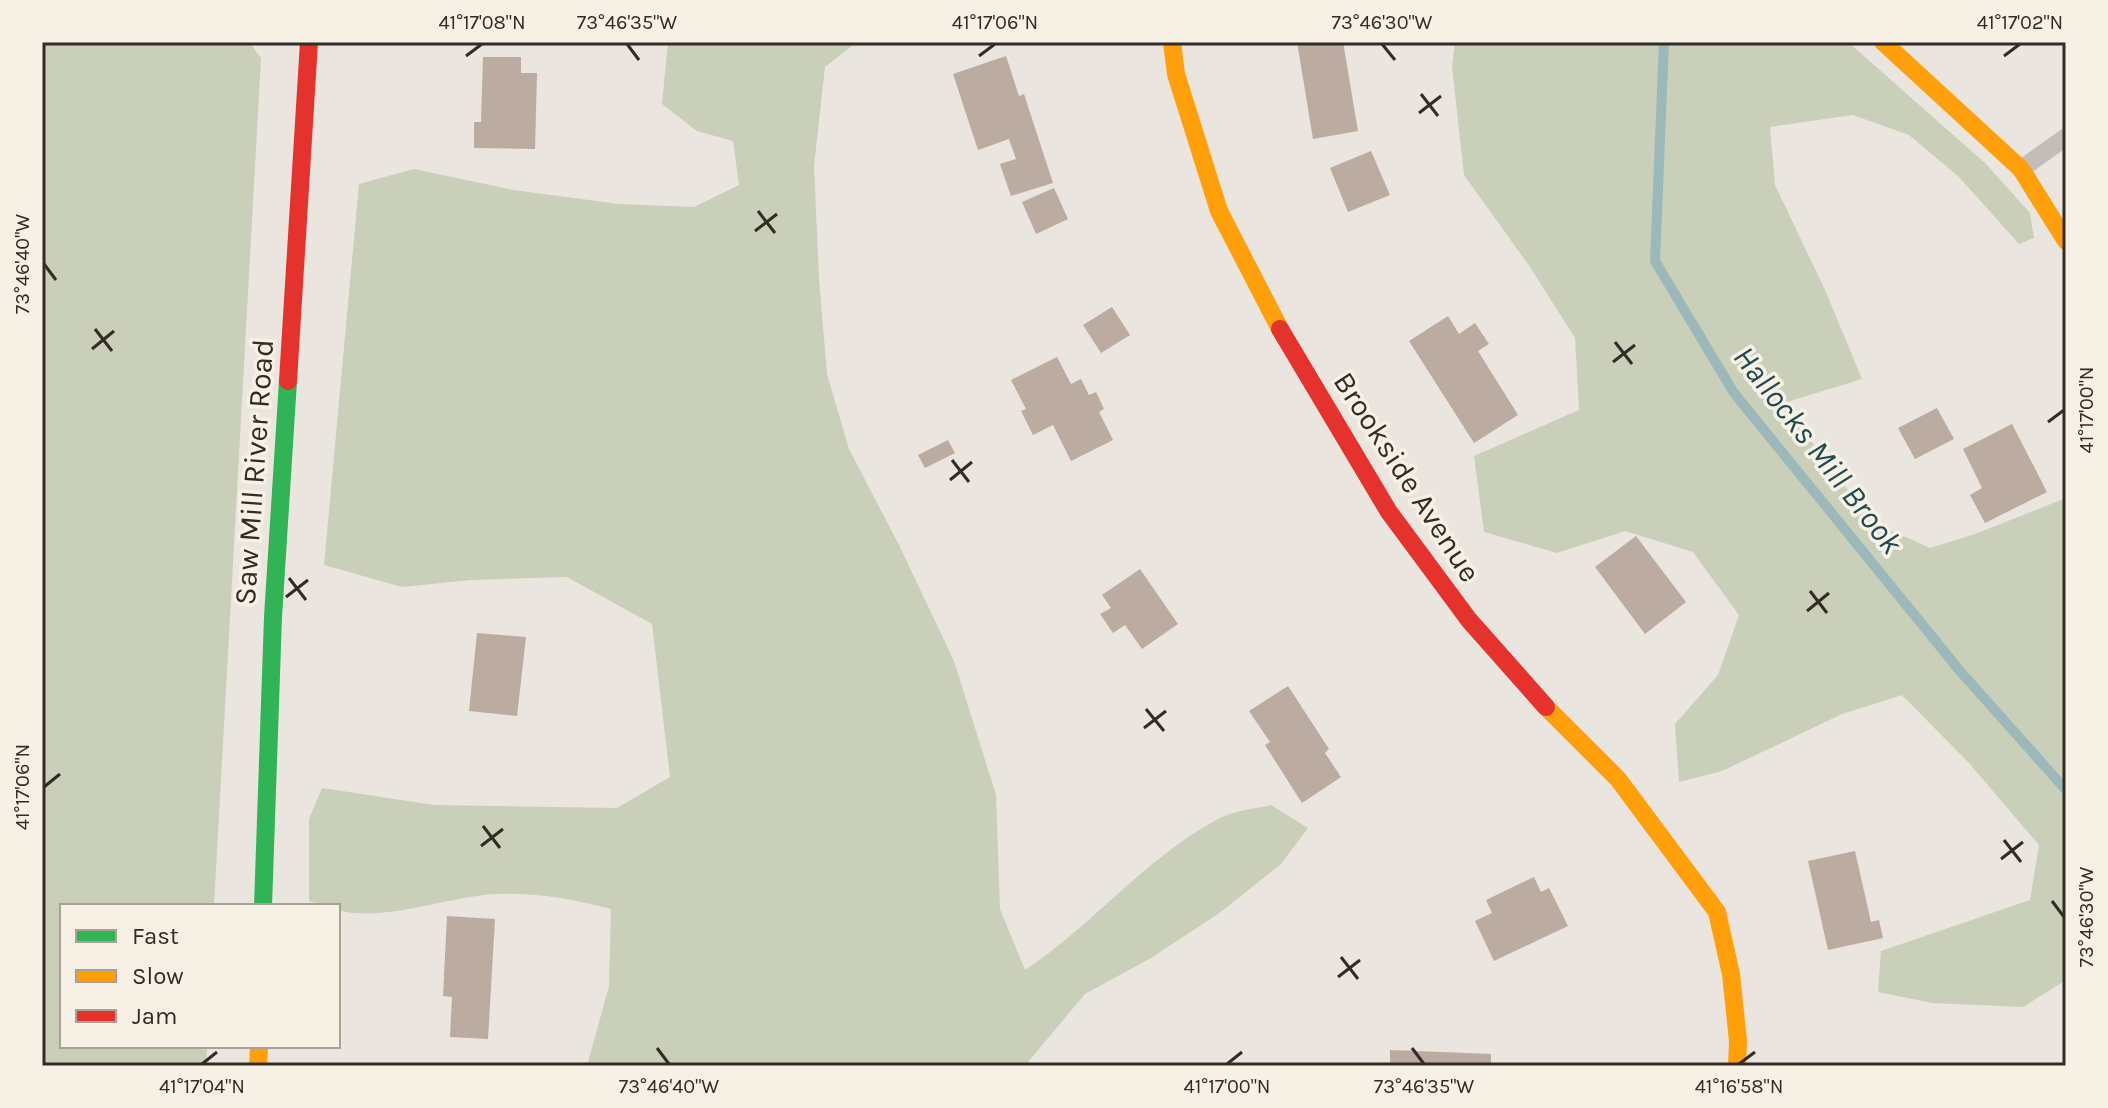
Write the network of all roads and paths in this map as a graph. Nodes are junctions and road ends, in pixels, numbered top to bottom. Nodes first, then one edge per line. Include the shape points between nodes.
1 (309, 42) edge
2 (1172, 42) edge
3 (1883, 42) edge
4 (2066, 137) edge
5 (2021, 169) junction
6 (2066, 241) edge
7 (263, 904) edge
8 (1737, 1066) edge

1 - 7 main road, Saw Mill River Road via 273,602
2 - 8 main road, Brookside Avenue via 1176,74 1219,211 1289,346 1389,512 1469,620 1618,779 1717,912 1731,974
3 - 5 main road
4 - 5 lane
5 - 6 main road

